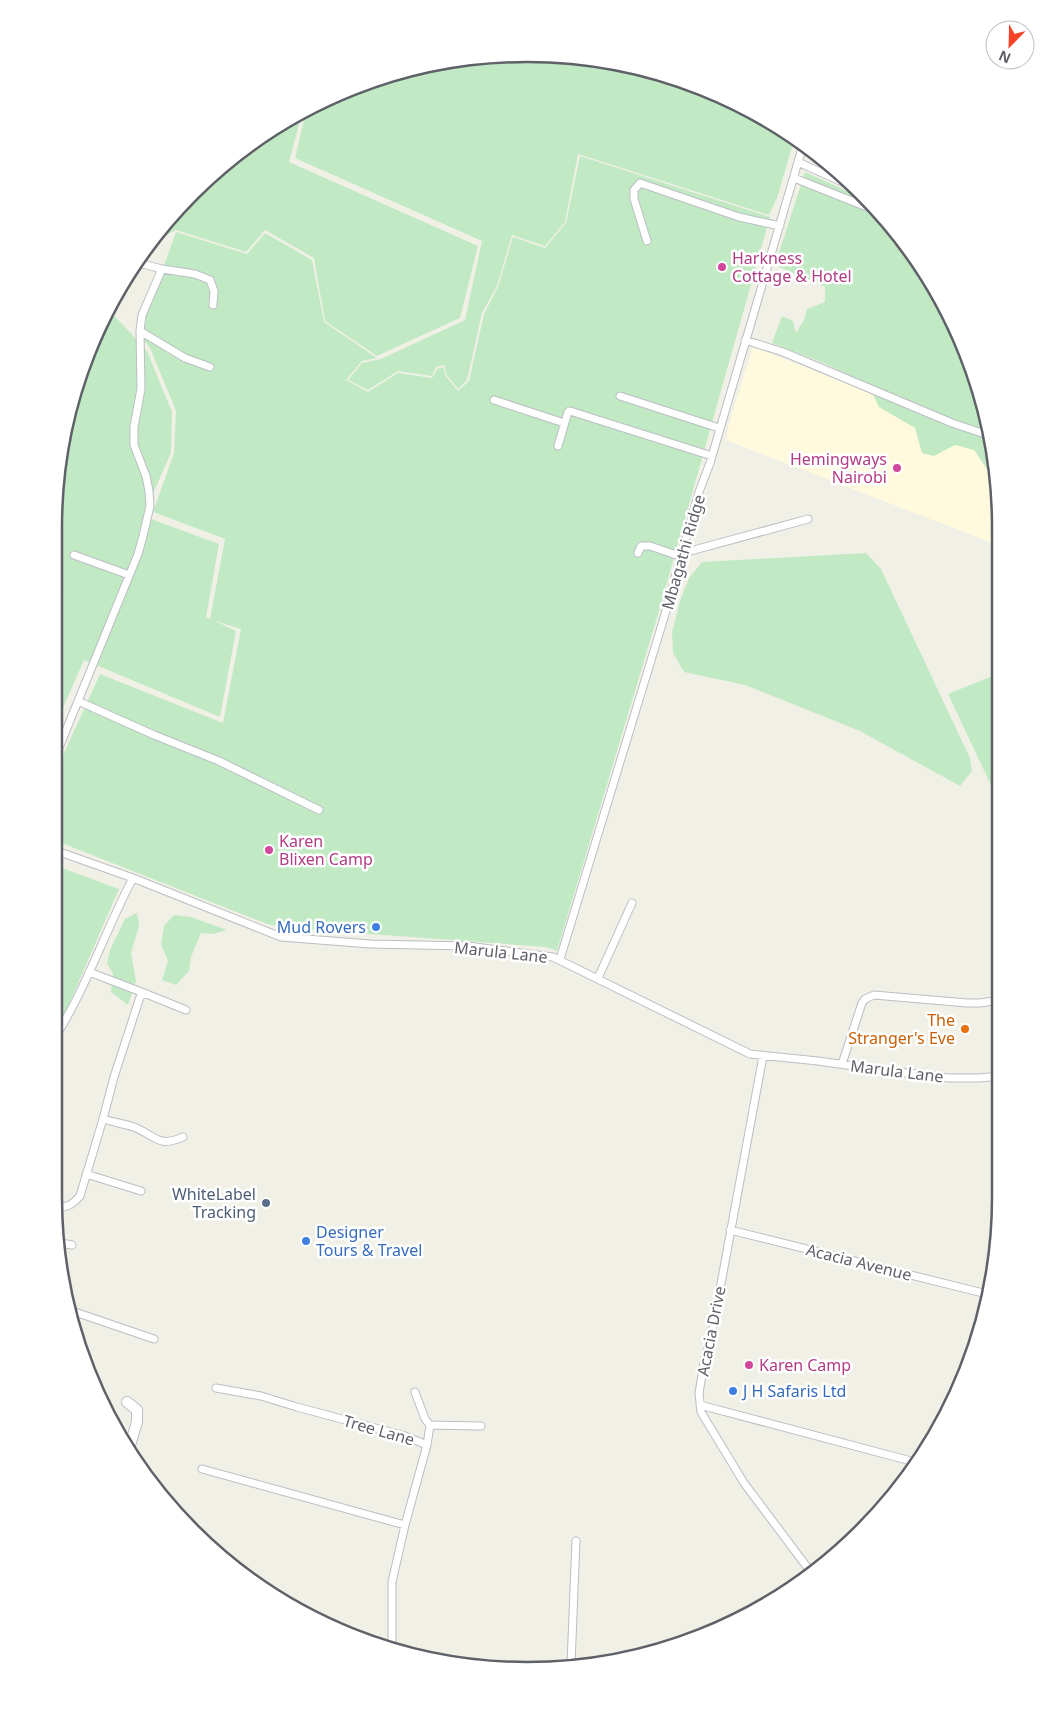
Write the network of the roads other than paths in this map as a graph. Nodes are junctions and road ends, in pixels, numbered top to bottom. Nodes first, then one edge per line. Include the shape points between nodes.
1 (801, 152) edge
2 (798, 162) junction
3 (794, 178) junction
4 (835, 179) edge
5 (862, 205) edge
6 (780, 226) junction
7 (647, 240) dead end
8 (144, 264) edge
9 (162, 269) junction
10 (213, 305) dead end
11 (140, 331) junction
12 (745, 340) junction
13 (210, 367) dead end
14 (620, 396) dead end
15 (494, 400) dead end
16 (564, 423) junction
17 (719, 428) junction
18 (983, 433) edge
19 (558, 446) dead end
20 (712, 456) junction
21 (808, 519) dead end
22 (638, 553) dead end
23 (74, 555) dead end
24 (682, 555) junction
25 (129, 575) junction
26 (78, 701) junction
27 (62, 740) edge
28 (319, 810) dead end
29 (62, 853) edge
30 (133, 878) junction
31 (632, 903) dead end
32 (560, 959) junction
33 (89, 972) junction
34 (598, 978) junction
35 (144, 993) junction
36 (992, 1002) edge
37 (186, 1010) dead end
38 (62, 1026) edge
39 (763, 1056) junction
40 (842, 1064) junction
41 (992, 1077) edge
42 (103, 1119) junction
43 (182, 1137) dead end
44 (86, 1174) junction
45 (141, 1192) dead end
46 (62, 1208) edge
47 (730, 1230) junction
48 (65, 1243) edge
49 (72, 1246) dead end
50 (983, 1293) edge
51 (77, 1313) edge
52 (154, 1339) dead end
53 (216, 1388) dead end
54 (415, 1392) dead end
55 (127, 1402) dead end
56 (700, 1405) junction
57 (430, 1425) junction
58 (481, 1426) dead end
59 (131, 1440) edge
60 (427, 1445) junction
61 (911, 1461) dead end
62 (202, 1469) dead end
63 (405, 1526) junction
64 (576, 1541) dead end
65 (808, 1568) edge
66 (392, 1642) edge
67 (571, 1661) edge

1 - 2 street, Mbagathi Ridge
2 - 3 street, Mbagathi Ridge
2 - 4 street
3 - 5 street
3 - 6 street, Mbagathi Ridge
6 - 7 street via 740,217 640,183 634,190 634,199
6 - 12 street, Mbagathi Ridge
8 - 9 street
9 - 10 street via 210,280 214,291
9 - 11 street via 142,315
11 - 13 street via 185,358
11 - 25 street via 141,389 134,445 146,476 150,506 141,545
12 - 17 street, Mbagathi Ridge
12 - 18 street via 783,352
14 - 17 street
15 - 16 street
16 - 19 street
16 - 20 street via 570,410
17 - 20 street, Mbagathi Ridge
20 - 24 street, Mbagathi Ridge
21 - 24 street
22 - 24 street via 641,546 650,546
23 - 25 street
24 - 32 street, Mbagathi Ridge
25 - 26 street
26 - 27 street
26 - 28 street via 219,761
29 - 30 street, Marula Lane
30 - 32 street, Marula Lane via 281,937 370,944 468,946
30 - 33 street
31 - 34 street
32 - 34 street, Marula Lane
33 - 35 street
33 - 38 street
34 - 39 street, Marula Lane via 741,1051
35 - 37 street
35 - 42 street via 140,997
36 - 40 street via 980,1004 868,996 862,1003
39 - 40 street, Marula Lane
39 - 47 street, Acacia Drive
40 - 41 street, Marula Lane via 949,1078
42 - 43 street via 132,1126 157,1140 171,1142
42 - 44 street
44 - 45 street
44 - 46 street via 80,1196 72,1205
47 - 50 street, Acacia Avenue
47 - 56 street, Acacia Drive via 704,1363
48 - 49 street
51 - 52 street
53 - 60 street, Tree Lane via 261,1396
54 - 57 street
55 - 59 street via 137,1410
56 - 61 street
56 - 65 street, Acacia Drive via 704,1420 744,1483
57 - 58 street
57 - 60 street
60 - 63 street, Tree Lane
62 - 63 street
63 - 66 street, Tree Lane via 392,1582
64 - 67 street

